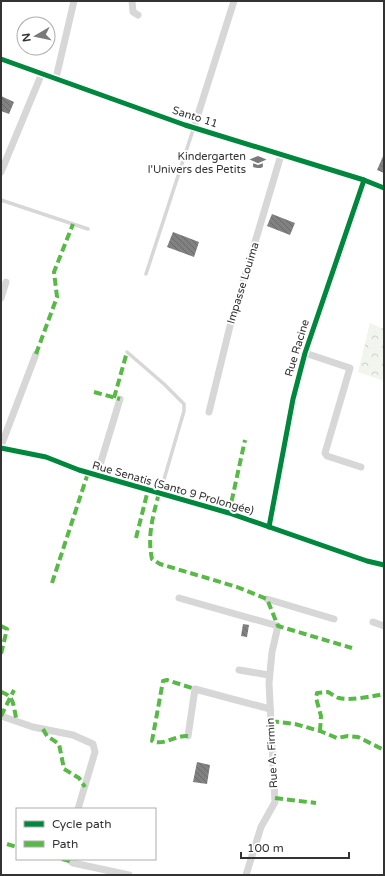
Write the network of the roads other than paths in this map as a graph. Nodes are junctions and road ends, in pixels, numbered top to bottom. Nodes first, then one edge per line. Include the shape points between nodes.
1 (74, 1) edge
2 (132, 1) edge
3 (234, 1) edge
4 (138, 15) dead end
5 (1, 59) edge
6 (42, 73) junction
7 (56, 78) junction
8 (194, 127) junction
9 (281, 155) junction
10 (1, 172) edge
11 (364, 180) junction
12 (384, 188) edge
13 (1, 200) edge
14 (88, 229) dead end
15 (146, 274) dead end
16 (6, 282) dead end
17 (1, 298) edge
18 (127, 352) dead end
19 (305, 353) junction
20 (36, 354) dead end
21 (120, 399) dead end
22 (209, 412) dead end
23 (1, 447) edge
24 (361, 467) dead end
25 (97, 475) junction
26 (160, 493) junction
27 (269, 527) junction
28 (384, 565) edge
29 (179, 598) dead end
30 (267, 599) dead end
31 (334, 619) dead end
32 (373, 622) dead end
33 (384, 626) edge
34 (239, 670) dead end
35 (269, 675) junction
36 (270, 709) junction
37 (1, 716) edge
38 (188, 736) dead end
39 (78, 808) edge
40 (69, 860) edge
41 (129, 875) edge
42 (246, 875) edge

1 - 7 street
2 - 4 street via 133,12
3 - 8 street
5 - 6 street, Santo 11
6 - 7 street, Santo 11
6 - 10 street
7 - 8 street, Santo 11 via 116,102
8 - 9 street, Santo 11
8 - 15 lane
9 - 11 street, Santo 11
9 - 22 street, Impasse Louima via 230,326
11 - 12 street, Santo 11
11 - 19 street, Rue Racine
13 - 14 lane
16 - 17 street
18 - 26 lane via 184,404
19 - 24 street via 350,368 325,453 327,456
19 - 27 street, Rue Racine via 293,399
20 - 23 street
21 - 25 street
23 - 25 street, Rue Senatis (Santo 9 Prolongée) via 46,457
25 - 26 street, Rue Senatis (Santo 9 Prolongée)
26 - 27 street, Rue Senatis (Santo 9 Prolongée)
27 - 28 street, Rue Senatis (Santo 9 Prolongée)
29 - 35 street, Rue A. Firmin via 278,626
30 - 31 street
32 - 33 street
34 - 35 street
35 - 36 street, Rue A. Firmin
36 - 38 street via 195,689
36 - 42 street, Rue A. Firmin via 275,802 261,827
37 - 39 street via 33,727 73,735 93,744 95,752
40 - 41 street

